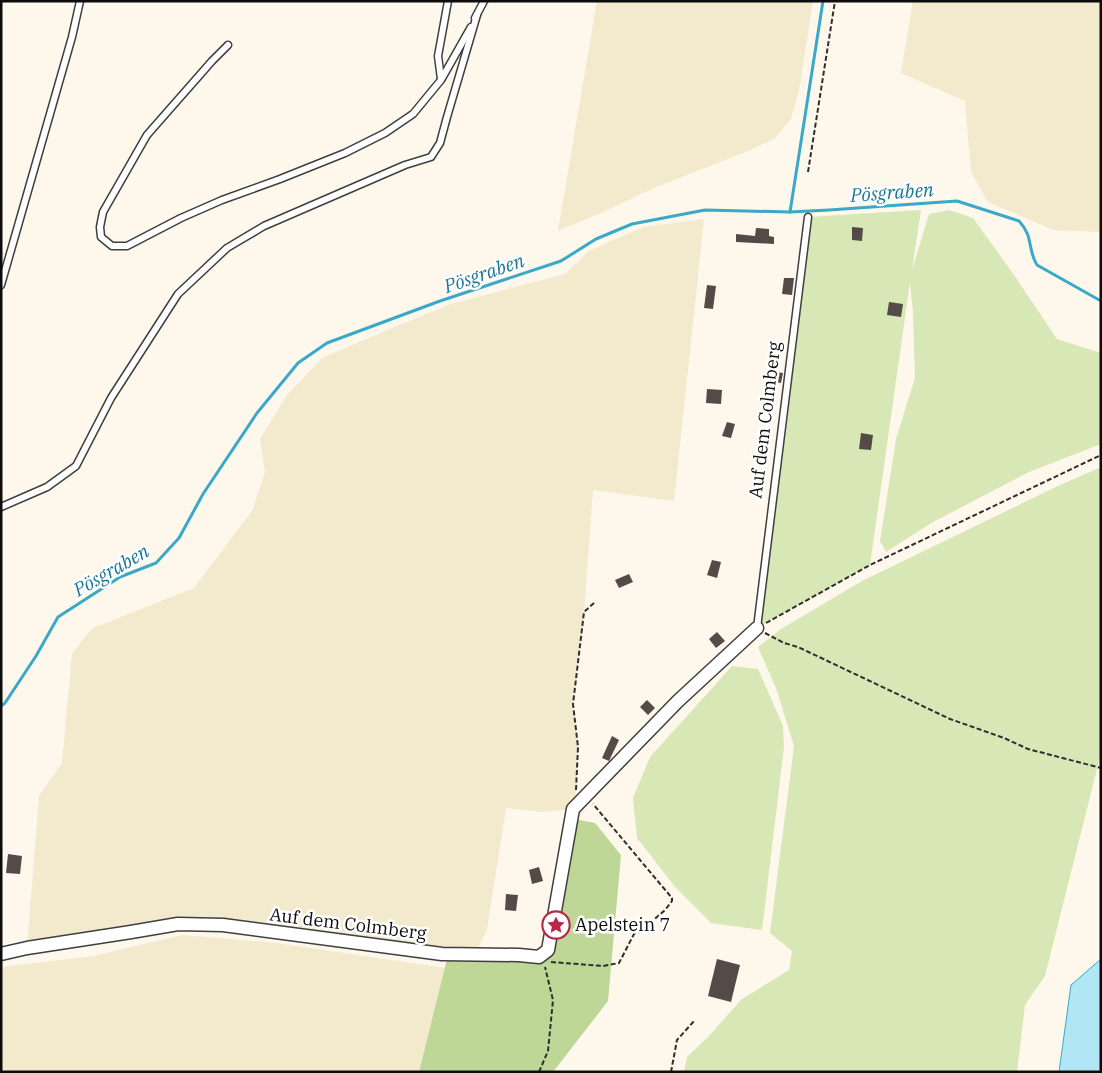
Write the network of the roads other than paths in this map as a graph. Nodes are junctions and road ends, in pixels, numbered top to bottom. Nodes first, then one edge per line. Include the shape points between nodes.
1 (80, 1) edge
2 (448, 1) edge
3 (484, 1) edge
4 (477, 16) junction
5 (228, 45) dead end
6 (441, 80) junction
7 (808, 217) dead end
8 (1, 285) edge
9 (1, 507) edge
10 (757, 628) joint
11 (1, 954) edge

1 - 8 lane
2 - 6 lane via 438,56
3 - 4 lane
4 - 6 lane
4 - 9 lane via 440,143 431,157 405,165 264,226 227,248 178,294 111,398 76,466 47,487
5 - 6 lane via 148,135 103,212 101,237 112,246 127,246 222,200 345,153 385,133 413,114
7 - 10 lane, Auf dem Colmberg
10 - 11 street, Auf dem Colmberg via 678,701 573,809 548,950 539,957 442,954 223,925 178,924

